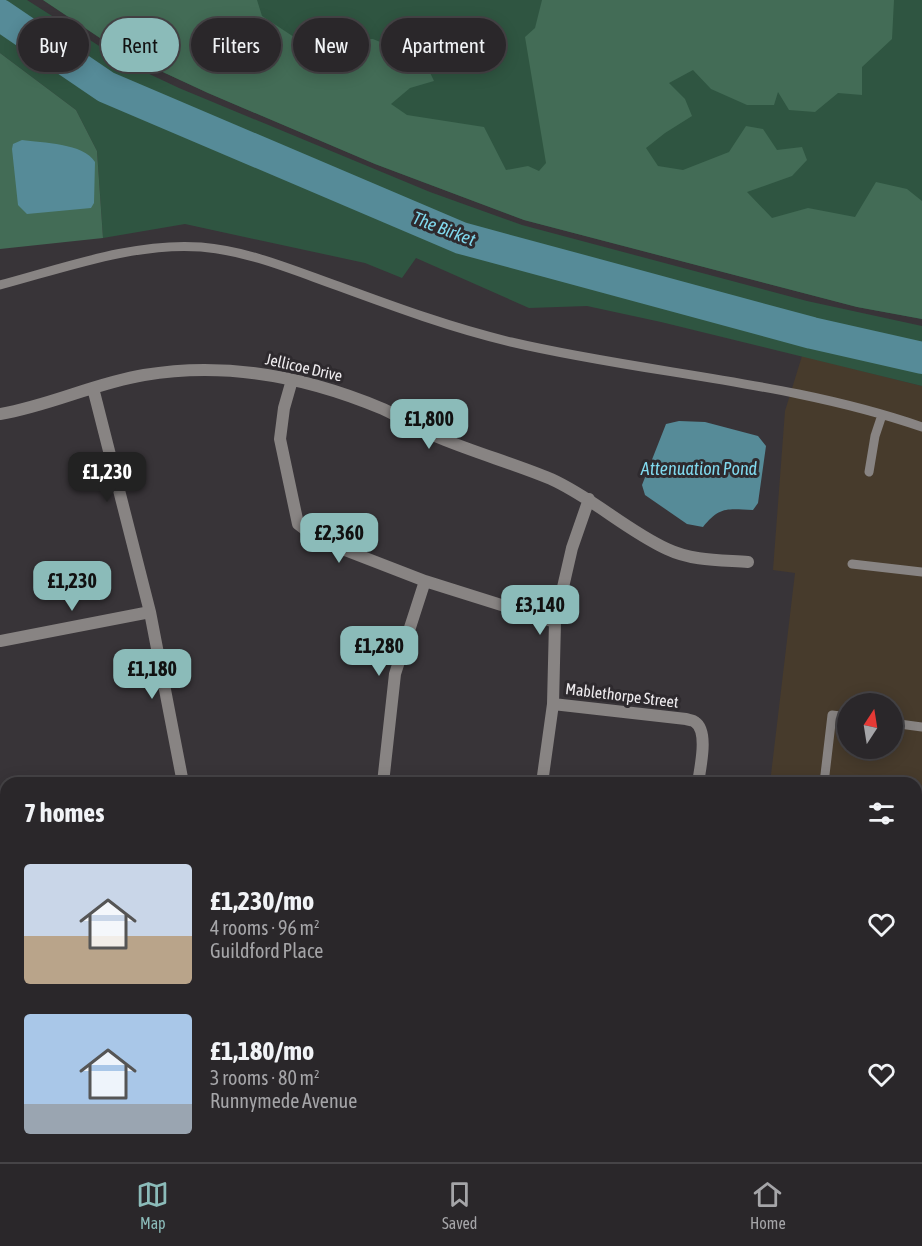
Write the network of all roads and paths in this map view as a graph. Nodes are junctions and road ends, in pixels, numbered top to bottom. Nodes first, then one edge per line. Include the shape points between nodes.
1 (0, 285) edge
2 (292, 380) junction
3 (93, 388) junction
4 (0, 414) edge
5 (882, 415) junction
6 (922, 427) edge
7 (869, 472) dead end
8 (589, 499) junction
9 (747, 562) dead end
10 (852, 564) dead end
11 (922, 572) edge
12 (425, 582) junction
13 (150, 612) junction
14 (555, 622) junction
15 (0, 641) edge
16 (553, 704) junction
17 (837, 716) edge
18 (903, 724) edge
19 (922, 727) edge
20 (182, 777) edge
21 (384, 777) edge
22 (543, 777) edge
23 (699, 777) edge
24 (825, 777) edge

1 - 5 lane via 146,248 188,246 221,250 275,263 511,342 811,397
2 - 3 street, Jellicoe Drive via 241,371 194,370 144,375
2 - 8 street, Jellicoe Drive via 348,395
2 - 12 street via 280,439 298,524 319,540
3 - 4 street, Jellicoe Drive
3 - 13 street
5 - 6 lane
5 - 7 lane
8 - 9 street, Jellicoe Drive via 668,550 686,556
8 - 14 street via 572,548
10 - 11 lane
12 - 14 street
12 - 21 street via 395,674
13 - 15 street
13 - 20 street
14 - 16 street
16 - 22 street
16 - 23 street, Mablethorpe Street via 696,722 703,739
17 - 24 lane via 832,716
18 - 19 lane

